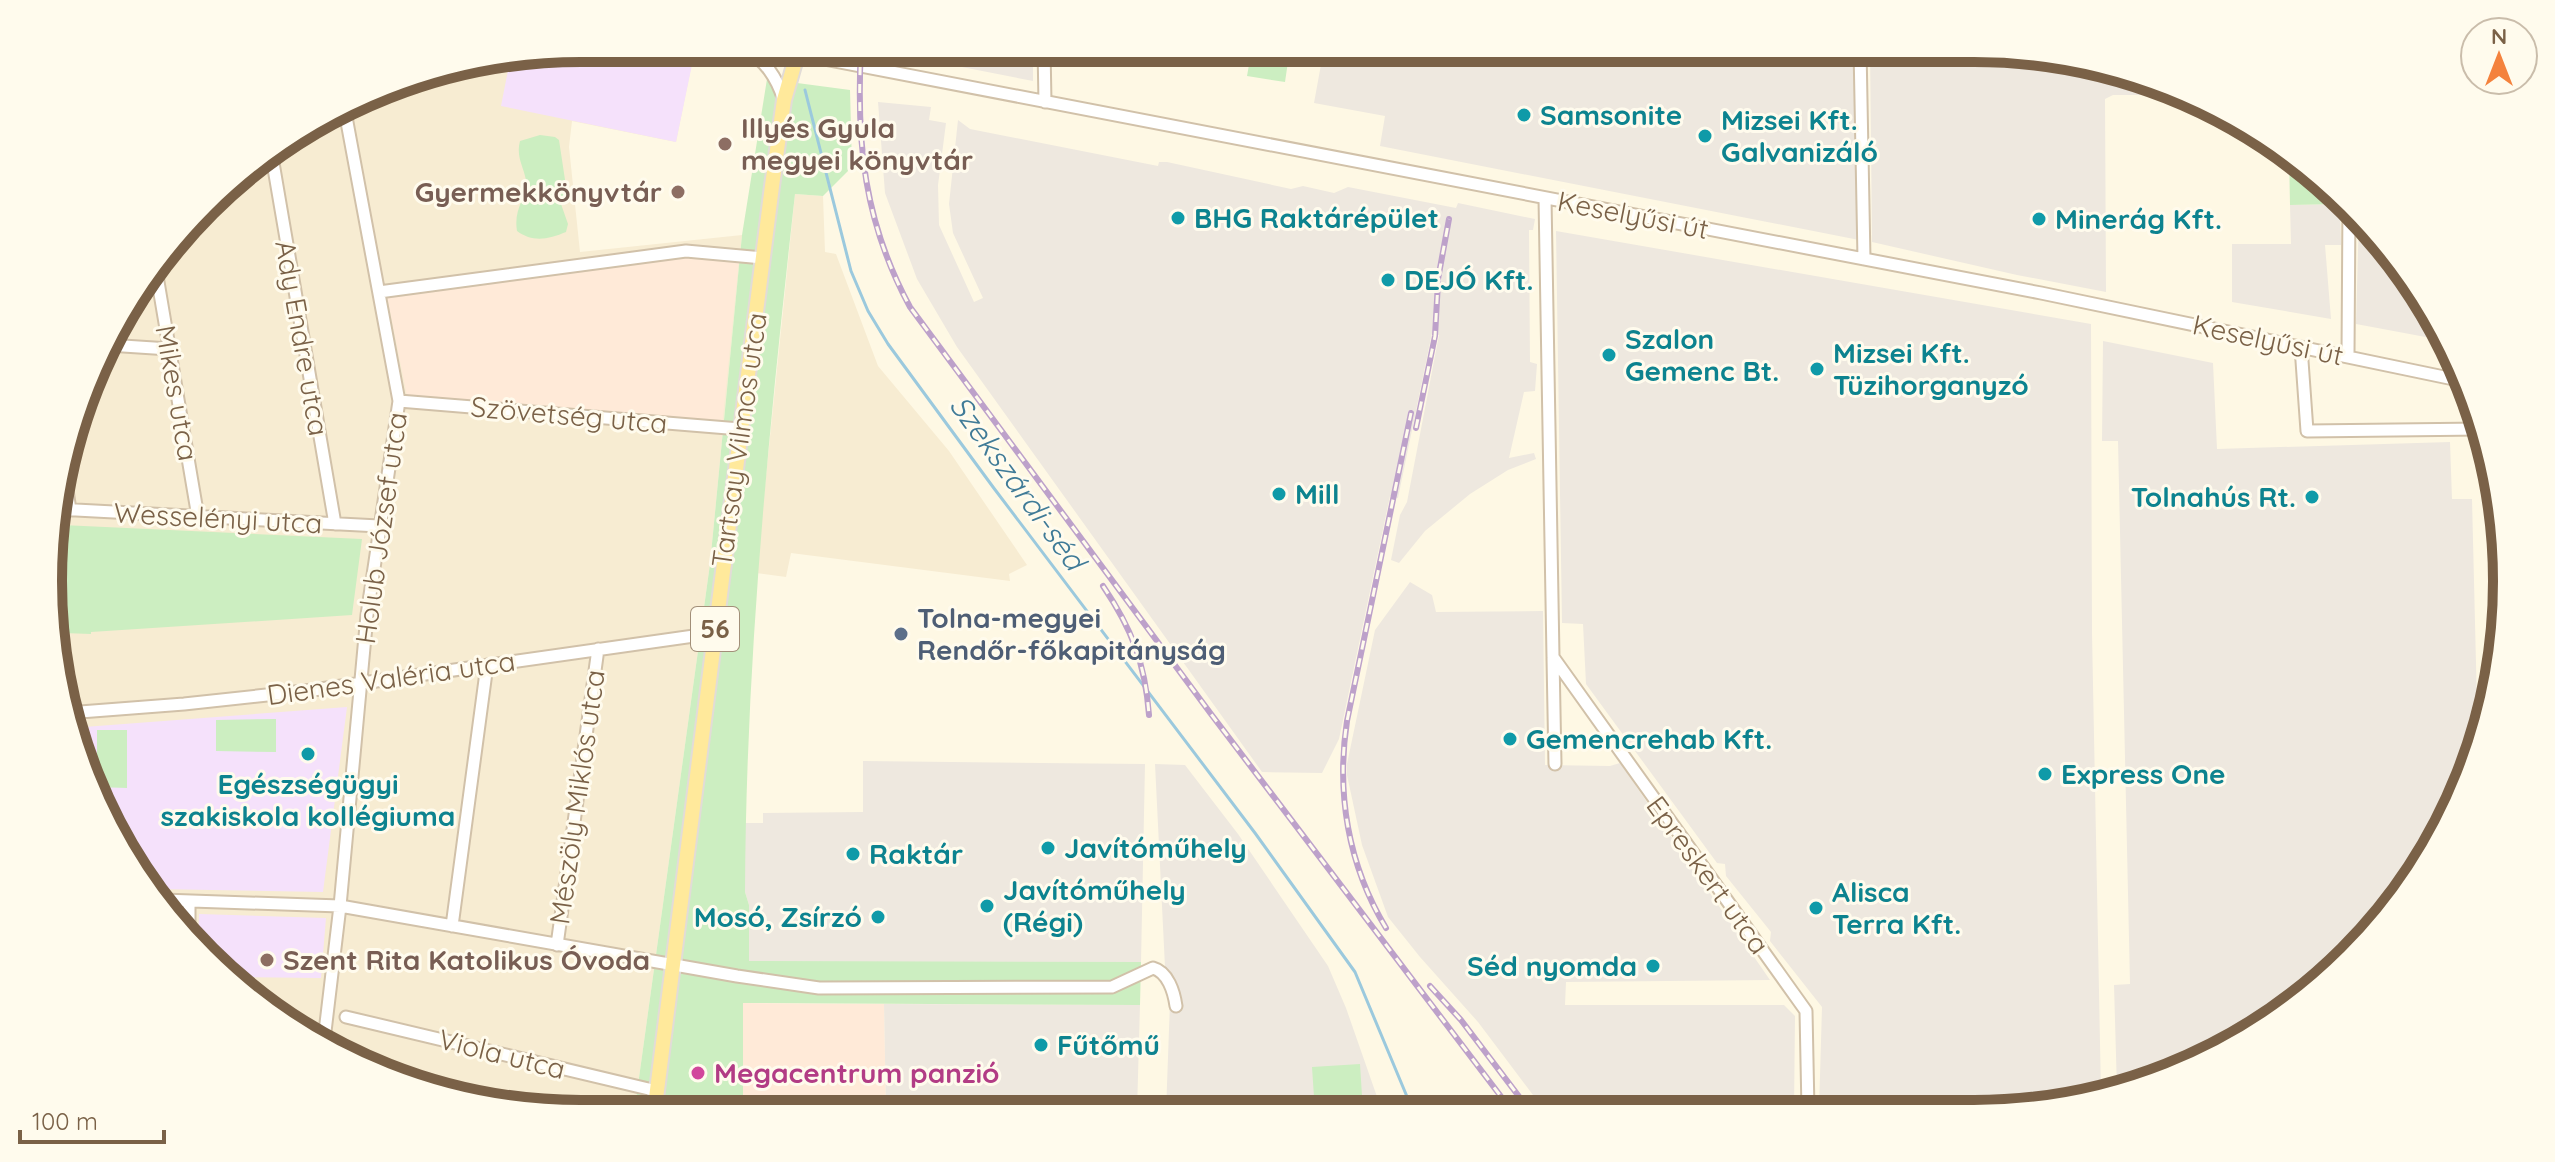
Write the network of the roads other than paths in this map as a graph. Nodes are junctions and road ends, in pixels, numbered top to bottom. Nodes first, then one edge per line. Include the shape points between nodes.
1 (762, 62) edge
2 (794, 62) edge
3 (843, 62) edge
4 (848, 62) edge
5 (1044, 62) edge
6 (1860, 62) edge
7 (851, 64) junction
8 (784, 100) junction
9 (1045, 102) junction
10 (346, 118) edge
11 (273, 163) edge
12 (1545, 198) junction
13 (2349, 223) edge
14 (763, 258) junction
15 (1864, 259) junction
16 (158, 281) edge
17 (379, 292) junction
18 (119, 346) edge
19 (2301, 347) junction
20 (169, 349) junction
21 (2348, 356) junction
22 (2451, 378) edge
23 (399, 401) junction
24 (740, 429) junction
25 (2470, 429) edge
26 (67, 509) edge
27 (198, 517) junction
28 (335, 524) junction
29 (379, 526) junction
30 (715, 633) junction
31 (598, 649) junction
32 (1553, 657) junction
33 (487, 665) junction
34 (362, 683) junction
35 (79, 712) edge
36 (1555, 764) dead end
37 (172, 900) edge
38 (189, 901) junction
39 (340, 906) junction
40 (189, 921) edge
41 (452, 926) junction
42 (557, 945) junction
43 (673, 965) junction
44 (1176, 1006) dead end
45 (346, 1017) dead end
46 (325, 1032) edge
47 (657, 1091) junction
48 (656, 1100) edge
49 (1808, 1100) edge

1 - 8 street via 776,76
2 - 8 main road, Tartsay Vilmos utca / 56
3 - 7 street, Keselyűsi út
4 - 7 street
5 - 9 street
6 - 15 street
7 - 9 street, Keselyűsi út
8 - 14 main road, Tartsay Vilmos utca / 56
9 - 12 street, Keselyűsi út
10 - 17 street, Holub József utca
11 - 28 street, Ady Endre utca
12 - 15 street, Keselyűsi út
12 - 32 street
13 - 21 street
14 - 17 street via 686,251
14 - 24 main road, Tartsay Vilmos utca / 56
15 - 19 street, Keselyűsi út
16 - 20 street, Mikes utca
17 - 23 street, Holub József utca
18 - 20 street
19 - 21 street, Keselyűsi út
19 - 25 street via 2307,431
20 - 27 street, Mikes utca
21 - 22 street, Keselyűsi út
23 - 24 street, Szövetség utca
23 - 29 street, Holub József utca
24 - 30 main road, Tartsay Vilmos utca / 56
26 - 27 street, Wesselényi utca
27 - 28 street, Wesselényi utca
28 - 29 street, Wesselényi utca
29 - 34 street, Holub József utca
30 - 31 street, Dienes Valéria utca
30 - 43 main road, Tartsay Vilmos utca / 56
31 - 33 street, Dienes Valéria utca
31 - 42 street, Mészöly Miklós utca
32 - 36 street
32 - 49 street, Epreskert utca via 1806,1011
33 - 34 street, Dienes Valéria utca
33 - 41 street
34 - 35 street, Dienes Valéria utca
34 - 39 street, Holub József utca
37 - 38 street
38 - 39 street
38 - 40 street
39 - 41 street
39 - 46 street, Holub József utca
41 - 42 street
42 - 43 street
43 - 44 street via 819,988 1112,987 1156,969 1167,979
43 - 47 main road, Tartsay Vilmos utca / 56
45 - 47 street, Viola utca
47 - 48 main road, Tartsay Vilmos utca / 56

